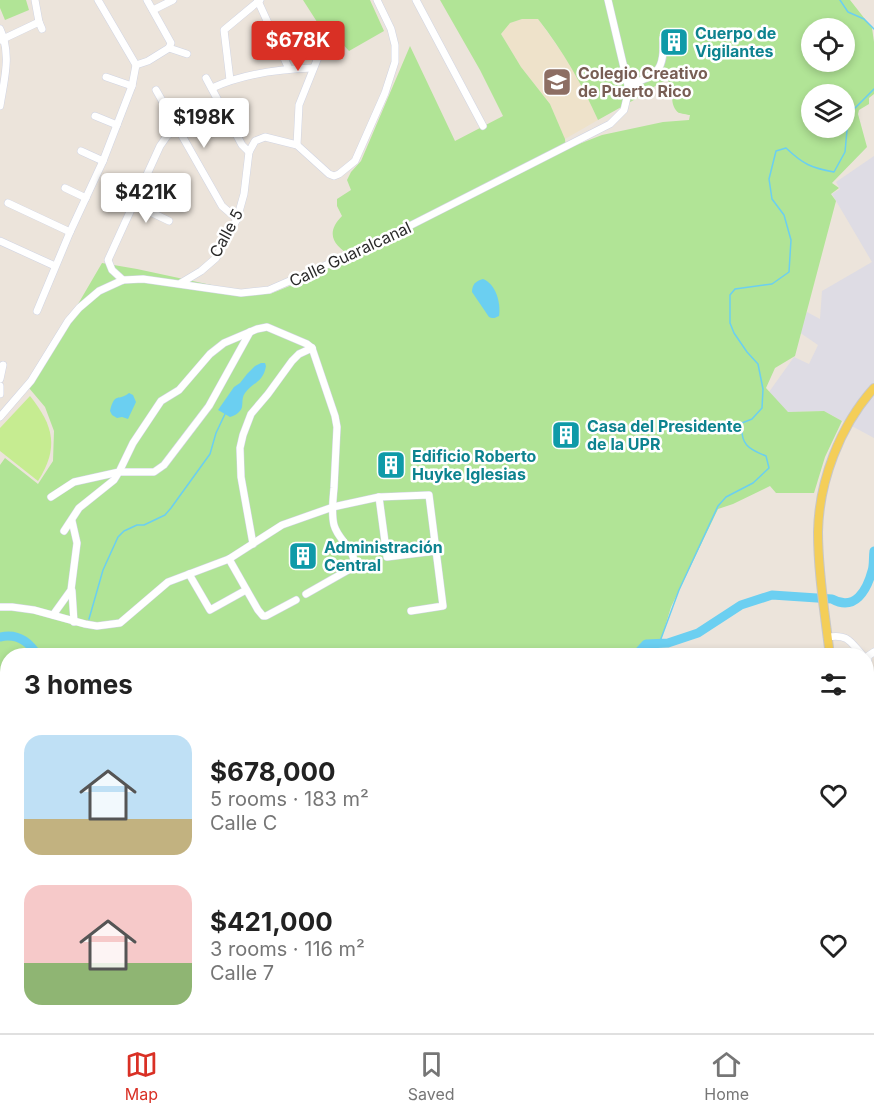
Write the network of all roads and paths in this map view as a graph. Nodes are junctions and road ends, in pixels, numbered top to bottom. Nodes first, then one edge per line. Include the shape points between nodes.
1 (35, 0) edge
2 (98, 0) edge
3 (147, 0) edge
4 (173, 0) edge
5 (259, 0) edge
6 (377, 0) edge
7 (416, 0) edge
8 (608, 0) edge
9 (153, 10) junction
10 (0, 29) edge
11 (677, 32) dead end
12 (2, 40) edge
13 (339, 46) dead end
14 (169, 48) junction
15 (187, 54) dead end
16 (136, 64) junction
17 (313, 68) junction
18 (289, 69) junction
19 (106, 77) dead end
20 (206, 78) dead end
21 (230, 80) junction
22 (132, 86) junction
23 (628, 86) junction
24 (212, 88) junction
25 (156, 90) dead end
26 (0, 106) edge
27 (95, 116) dead end
28 (117, 125) junction
29 (483, 126) dead end
30 (177, 128) junction
31 (297, 145) junction
32 (81, 152) dead end
33 (249, 152) junction
34 (104, 161) junction
35 (65, 188) dead end
36 (115, 195) dead end
37 (86, 198) junction
38 (8, 202) dead end
39 (133, 204) junction
40 (237, 219) junction
41 (169, 221) dead end
42 (70, 232) junction
43 (0, 241) edge
44 (55, 266) junction
45 (123, 280) junction
46 (180, 284) junction
47 (37, 311) dead end
48 (250, 332) junction
49 (312, 348) junction
50 (3, 365) dead end
51 (0, 379) edge
52 (0, 386) edge
53 (874, 388) edge
54 (0, 394) edge
55 (0, 417) edge
56 (119, 472) junction
57 (51, 497) dead end
58 (379, 497) junction
59 (333, 507) junction
60 (72, 521) junction
61 (64, 531) dead end
62 (253, 544) junction
63 (436, 551) junction
64 (229, 559) junction
65 (189, 574) junction
66 (71, 590) junction
67 (246, 590) junction
68 (306, 594) dead end
69 (296, 600) dead end
70 (0, 608) edge
71 (411, 610) dead end
72 (53, 615) junction
73 (74, 622) junction
74 (828, 637) junction
75 (829, 648) edge
76 (855, 648) edge

1 - 12 street via 40,25
2 - 16 street
3 - 9 street
4 - 9 street
5 - 18 street
5 - 21 street via 224,30
6 - 31 street via 391,28 395,62 355,161 334,176
7 - 29 street
8 - 23 street, Calle Guaralcanal
9 - 14 street via 169,37
10 - 12 street
11 - 23 street via 663,38 664,52 658,70 650,78
12 - 26 street via 7,58
13 - 17 street via 331,41 323,45
14 - 15 street
14 - 16 street
16 - 22 street
17 - 18 street
17 - 31 street via 299,105
18 - 21 street
19 - 22 street
20 - 24 street
21 - 24 street
22 - 28 street
23 - 46 street, Calle Guaralcanal via 624,110 610,124 372,245 279,287 241,293
24 - 33 street
25 - 30 street
27 - 28 street
28 - 34 street
30 - 39 street via 160,146
30 - 40 street via 222,206
31 - 33 street via 265,137 255,141
32 - 34 street
33 - 40 street, Calle 5
34 - 37 street
35 - 37 street
36 - 39 street
37 - 42 street
38 - 42 street
39 - 41 street
39 - 45 street via 108,260
40 - 46 street, Calle 5 via 216,258
42 - 44 street
43 - 44 street
44 - 47 street
45 - 46 street, Calle Guaralcanal
45 - 55 street, Calle Guaralcanal via 99,291 79,308 32,381
48 - 49 street via 267,327
48 - 56 street via 224,343 179,390 161,401
48 - 56 street via 209,406 164,465 154,472
49 - 59 street via 337,427
49 - 62 street via 292,361 251,414 243,435 241,477
50 - 51 street
52 - 54 street
53 - 74 main road via 846,427 822,498 818,530
56 - 57 street via 75,482
56 - 60 street via 79,508
58 - 59 street
58 - 63 street via 429,495
58 - 63 street via 387,557
59 - 62 street via 282,525
59 - 68 street via 335,527 353,553 354,563
60 - 61 street
60 - 66 street via 77,543
62 - 64 street
63 - 71 street via 443,606
64 - 65 street
64 - 67 street
65 - 67 street via 210,610
65 - 73 street via 168,582 120,623 97,626
66 - 72 street
66 - 73 street
67 - 69 street via 263,616
70 - 72 street
72 - 73 street
74 - 75 main road
74 - 76 street via 840,635

